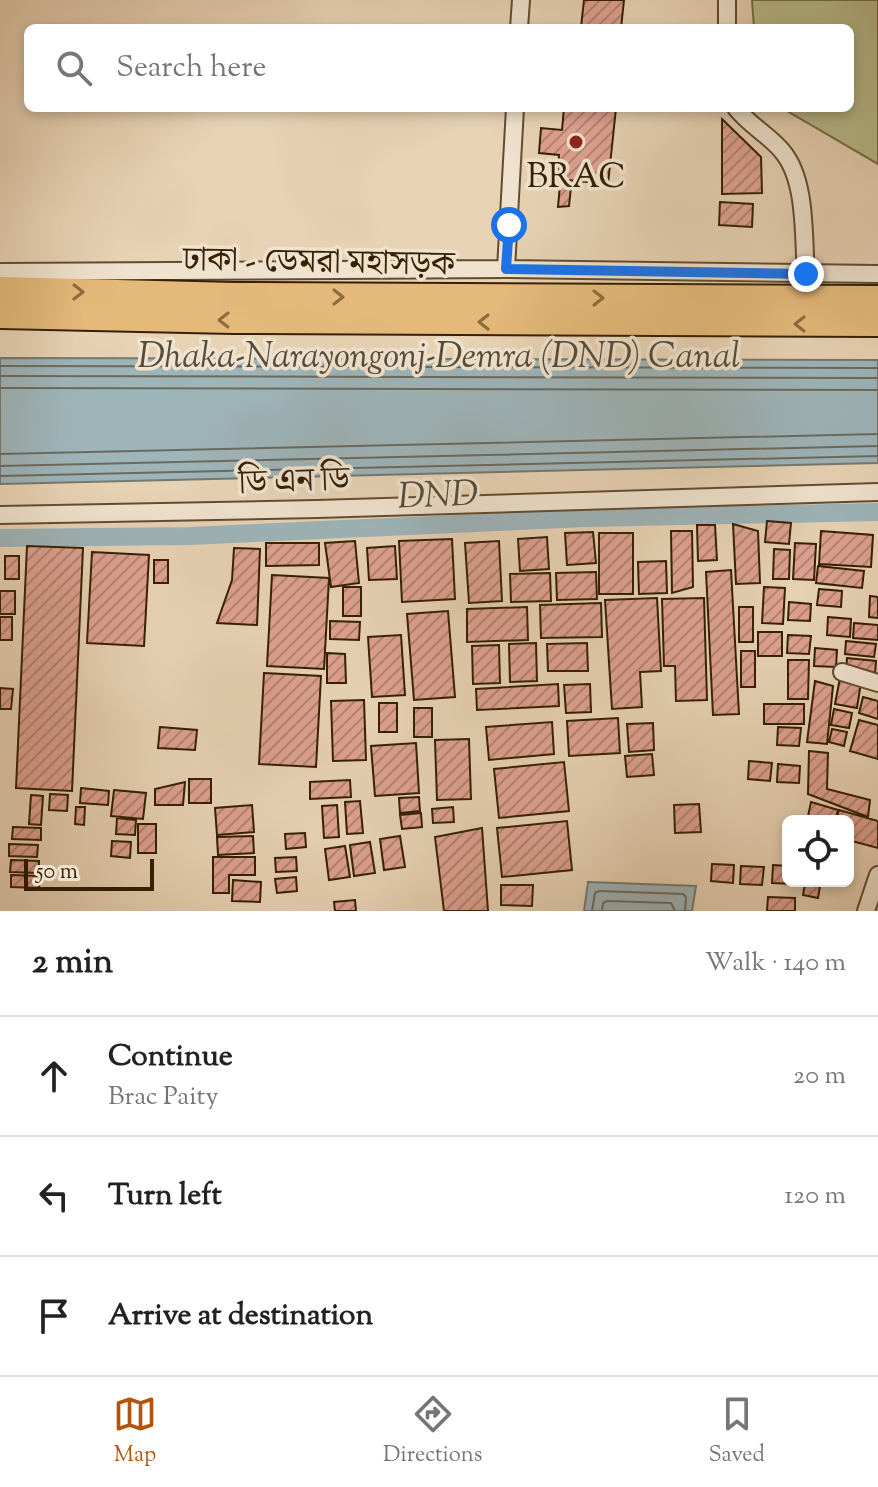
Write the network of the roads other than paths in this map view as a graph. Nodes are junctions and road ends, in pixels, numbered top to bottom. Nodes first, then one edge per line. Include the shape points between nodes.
1 (521, 0) edge
2 (727, 0) edge
3 (519, 24) edge
4 (727, 24) edge
5 (515, 112) edge
6 (739, 112) edge
7 (506, 269) junction
8 (0, 272) edge
9 (806, 274) junction
10 (878, 274) edge
11 (0, 290) edge
12 (878, 299) edge
13 (0, 315) edge
14 (878, 323) edge
15 (878, 492) edge
16 (0, 515) edge
17 (842, 672) dead end
18 (878, 683) edge
19 (878, 875) edge
20 (866, 911) edge

1 - 3 street
2 - 4 street
5 - 7 street
6 - 9 street via 764,131 797,175
7 - 8 street
7 - 9 street
9 - 10 street
11 -> 12 main road, ঢাকা - ডেমরা মহাসড়ক
14 -> 13 main road, ঢাকা - ডেমরা মহাসড়ক
15 - 16 street, ডি এন ডি
17 - 18 street
19 - 20 street

